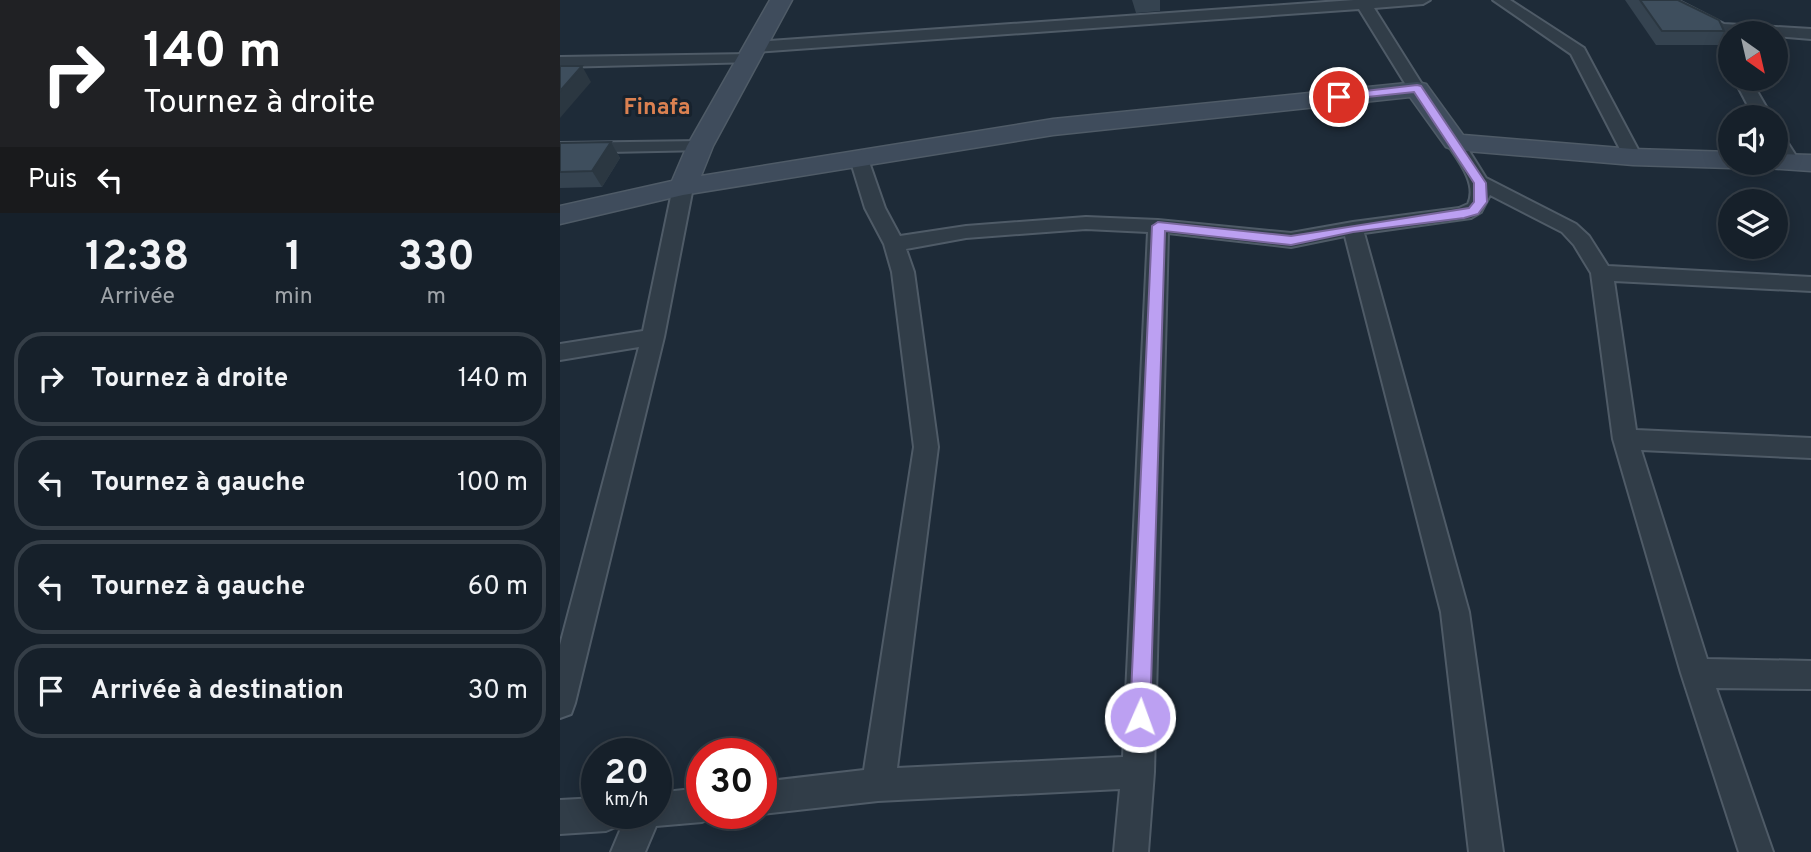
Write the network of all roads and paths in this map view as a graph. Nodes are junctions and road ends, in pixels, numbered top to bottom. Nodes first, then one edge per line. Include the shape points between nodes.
1 (781, 0) edge
2 (1423, 0) edge
3 (1500, 0) edge
4 (1665, 0) edge
5 (1363, 3) edge
6 (1718, 26) edge
7 (1788, 32) edge
8 (1811, 34) edge
9 (752, 53) junction
10 (560, 62) edge
11 (1417, 89) junction
12 (1455, 142) junction
13 (700, 146) junction
14 (560, 149) edge
15 (1633, 157) junction
16 (859, 159) junction
17 (1718, 160) edge
18 (1480, 183) junction
19 (683, 187) junction
20 (560, 215) edge
21 (1158, 226) junction
22 (1353, 228) junction
23 (894, 244) junction
24 (1601, 273) junction
25 (1811, 284) edge
26 (653, 337) junction
27 (560, 352) edge
28 (1625, 439) junction
29 (1811, 448) edge
30 (1696, 673) junction
31 (1811, 675) edge
32 (560, 703) edge
33 (1138, 772) junction
34 (878, 785) junction
35 (777, 796) edge
36 (581, 816) edge
37 (560, 817) edge
38 (638, 829) edge
39 (628, 852) edge
40 (1131, 852) edge
41 (1486, 852) edge
42 (1756, 852) edge

1 - 9 street
2 - 5 street
3 - 15 street via 1578,51
4 - 6 street
5 - 9 street
5 - 11 street
7 - 8 street
9 - 10 street
9 - 13 street
11 - 12 street
11 - 16 street via 1054,127
12 - 15 street
12 - 18 street
13 - 14 street
13 - 19 street
15 - 17 street
16 - 19 street
16 - 23 street via 875,208
18 - 22 street via 1480,202 1474,211
18 - 24 street via 1569,228
19 - 20 street
19 - 26 street
21 - 22 street via 1291,240
21 - 23 street via 1055,224
21 - 33 street
22 - 41 street via 1455,611
23 - 34 street via 903,272 926,447
24 - 25 street
24 - 28 street
26 - 27 street
26 - 32 street
28 - 29 street
28 - 30 street
30 - 31 street
30 - 42 street
33 - 34 street
33 - 40 street
34 - 35 street
36 - 37 street
38 - 39 street

